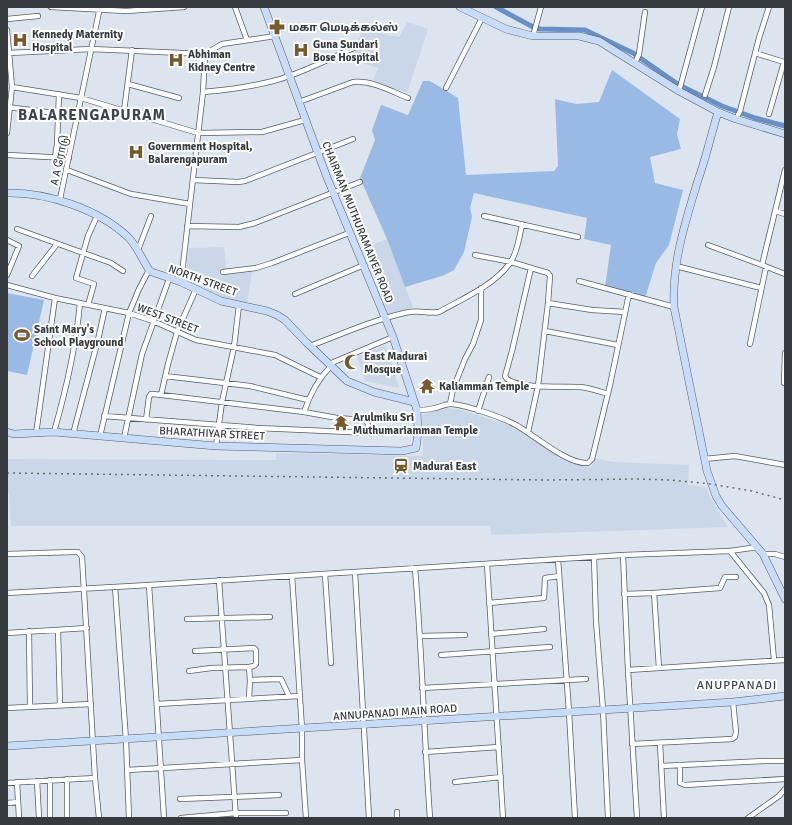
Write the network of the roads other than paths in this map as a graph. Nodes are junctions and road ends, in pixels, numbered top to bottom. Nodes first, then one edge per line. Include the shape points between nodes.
1 (51, 7) edge
2 (184, 7) edge
3 (235, 7) edge
4 (264, 7) edge
5 (460, 7) edge
6 (541, 7) edge
7 (702, 7) edge
8 (729, 7) edge
9 (769, 7) edge
10 (99, 9) edge
11 (645, 12) dead end
12 (38, 16) dead end
13 (482, 18) junction
14 (7, 19) edge
15 (7, 30) edge
16 (534, 30) junction
17 (275, 36) junction
18 (247, 40) junction
19 (354, 48) dead end
20 (91, 49) junction
21 (132, 50) junction
22 (9, 53) junction
23 (754, 53) junction
24 (205, 54) junction
25 (637, 58) junction
26 (289, 76) junction
27 (128, 84) junction
28 (681, 86) junction
29 (12, 87) junction
30 (446, 88) dead end
31 (203, 92) junction
32 (59, 94) junction
33 (705, 95) dead end
34 (10, 96) edge
35 (81, 98) junction
36 (179, 98) dead end
37 (408, 98) dead end
38 (299, 102) junction
39 (9, 107) edge
40 (124, 111) junction
41 (718, 112) junction
42 (58, 114) junction
43 (769, 114) dead end
44 (738, 115) junction
45 (78, 116) junction
46 (305, 120) junction
47 (198, 133) junction
48 (7, 134) edge
49 (785, 134) edge
50 (353, 139) dead end
51 (318, 153) junction
52 (7, 155) edge
53 (55, 157) junction
54 (69, 158) junction
55 (66, 170) junction
56 (785, 170) edge
57 (193, 180) junction
58 (360, 182) dead end
59 (333, 192) junction
60 (7, 193) edge
61 (60, 200) junction
62 (190, 204) junction
63 (775, 211) junction
64 (785, 214) edge
65 (97, 216) junction
66 (151, 216) dead end
67 (484, 216) dead end
68 (522, 224) junction
69 (187, 226) junction
70 (17, 228) dead end
71 (350, 233) junction
72 (578, 237) dead end
73 (7, 240) edge
74 (57, 244) junction
75 (708, 246) dead end
76 (138, 250) junction
77 (82, 253) junction
78 (475, 255) dead end
79 (511, 262) junction
80 (364, 265) junction
81 (676, 266) junction
82 (764, 266) junction
83 (531, 268) junction
84 (149, 270) junction
85 (123, 271) dead end
86 (223, 272) dead end
87 (785, 274) edge
88 (7, 275) edge
89 (32, 276) dead end
90 (169, 279) junction
91 (580, 281) dead end
92 (181, 282) junction
93 (7, 285) edge
94 (481, 288) junction
95 (761, 288) junction
96 (196, 289) junction
97 (295, 294) dead end
98 (629, 294) junction
99 (56, 298) junction
100 (80, 303) junction
101 (548, 303) junction
102 (88, 305) junction
103 (239, 305) junction
104 (674, 307) junction
105 (105, 308) junction
106 (625, 312) junction
107 (129, 313) junction
108 (386, 318) junction
109 (153, 321) junction
110 (545, 330) junction
111 (177, 332) junction
112 (393, 336) junction
113 (750, 344) dead end
114 (618, 345) junction
115 (310, 346) junction
116 (234, 347) junction
117 (785, 354) edge
118 (330, 365) junction
119 (165, 376) junction
120 (320, 377) junction
121 (489, 378) dead end
122 (227, 382) junction
123 (784, 383) edge
124 (538, 386) junction
125 (608, 394) junction
126 (161, 395) junction
127 (308, 400) junction
128 (222, 402) junction
129 (414, 402) junction
130 (450, 404) junction
131 (416, 410) junction
132 (478, 411) junction
133 (304, 412) junction
134 (104, 416) junction
135 (127, 418) junction
136 (146, 420) junction
137 (219, 426) junction
138 (7, 432) edge
139 (54, 432) junction
140 (367, 432) junction
141 (418, 432) junction
142 (528, 432) junction
143 (36, 434) junction
144 (73, 434) junction
145 (100, 436) junction
146 (124, 438) junction
147 (216, 446) junction
148 (416, 448) joint
149 (704, 460) junction
150 (785, 465) edge
151 (758, 547) junction
152 (730, 551) junction
153 (7, 554) edge
154 (763, 554) junction
155 (623, 555) junction
156 (594, 557) junction
157 (785, 557) edge
158 (558, 559) junction
159 (486, 564) junction
160 (415, 568) junction
161 (355, 572) junction
162 (325, 574) junction
163 (292, 576) junction
164 (559, 576) junction
165 (736, 577) dead end
166 (219, 580) junction
167 (149, 586) junction
168 (114, 587) junction
169 (84, 589) junction
170 (7, 593) edge
171 (654, 593) junction
172 (624, 594) junction
173 (785, 600) edge
174 (489, 603) junction
175 (270, 617) dead end
176 (187, 619) dead end
177 (222, 619) junction
178 (86, 628) junction
179 (544, 629) dead end
180 (58, 630) junction
181 (29, 632) junction
182 (7, 633) edge
183 (491, 634) junction
184 (465, 635) dead end
185 (420, 636) junction
186 (550, 647) dead end
187 (224, 650) junction
188 (195, 651) dead end
189 (492, 651) junction
190 (441, 655) dead end
191 (774, 660) junction
192 (785, 660) edge
193 (331, 662) dead end
194 (249, 667) junction
195 (226, 668) junction
196 (659, 668) junction
197 (628, 670) junction
198 (189, 671) dead end
199 (586, 679) dead end
200 (250, 680) junction
201 (567, 680) junction
202 (494, 684) junction
203 (422, 688) junction
204 (289, 696) junction
205 (300, 696) junction
206 (785, 696) edge
207 (249, 698) junction
208 (228, 699) junction
209 (734, 702) junction
210 (91, 704) junction
211 (157, 704) junction
212 (60, 705) junction
213 (30, 706) junction
214 (7, 708) edge
215 (630, 708) junction
216 (603, 710) junction
217 (569, 712) junction
218 (497, 716) junction
219 (424, 721) junction
220 (364, 725) junction
221 (302, 729) junction
222 (231, 733) junction
223 (160, 738) junction
224 (93, 740) junction
225 (126, 740) junction
226 (660, 743) junction
227 (632, 744) junction
228 (7, 746) edge
229 (499, 748) junction
230 (425, 752) junction
231 (302, 760) junction
232 (785, 761) edge
233 (233, 764) junction
234 (680, 765) junction
235 (661, 766) junction
236 (161, 768) junction
237 (127, 770) junction
238 (501, 777) junction
239 (94, 778) junction
240 (785, 779) edge
241 (50, 780) junction
242 (67, 780) junction
243 (37, 781) junction
244 (17, 782) junction
245 (455, 782) dead end
246 (7, 783) edge
247 (785, 789) edge
248 (279, 795) dead end
249 (235, 797) junction
250 (180, 799) dead end
251 (18, 802) junction
252 (7, 803) edge
253 (397, 812) dead end
254 (286, 813) dead end
255 (236, 816) edge
256 (19, 818) edge
257 (39, 818) edge
258 (50, 818) edge
259 (67, 818) edge
260 (98, 818) edge
261 (129, 818) edge
262 (164, 818) edge
263 (181, 818) edge
264 (306, 818) edge
265 (369, 818) edge
266 (397, 818) edge
267 (430, 818) edge
268 (503, 818) edge
269 (575, 818) edge
270 (608, 818) edge
271 (637, 818) edge
272 (664, 818) edge
273 (748, 818) edge

1 - 10 street
2 - 10 street via 126,11
3 - 18 street
4 - 17 street, CHAIRMAN MUTHURAMAIYER ROAD
5 - 13 street
6 - 16 street
7 - 28 street
8 - 33 street
9 - 23 street
10 - 20 street, A A ரோடு
11 - 25 street
12 - 14 street
13 - 16 street via 506,29
13 - 30 street
15 - 22 street
16 - 25 street via 599,41
17 - 18 street
17 - 26 street, CHAIRMAN MUTHURAMAIYER ROAD
18 - 24 street via 222,44
19 - 26 street
20 - 21 street
20 - 22 street
20 - 35 street, A A ரோடு
21 - 24 street
21 - 27 street
22 - 29 street
23 - 43 street via 784,62
23 - 44 street
24 - 31 street
25 - 28 street
26 - 31 street via 256,85
26 - 38 street, CHAIRMAN MUTHURAMAIYER ROAD
27 - 36 street
27 - 40 street
28 - 41 street
29 - 32 street
29 - 34 street
31 - 47 street
32 - 35 street
32 - 42 street
34 - 39 street
35 - 40 street
35 - 45 street, A A ரோடு
37 - 38 street via 361,81
38 - 46 street, CHAIRMAN MUTHURAMAIYER ROAD
39 - 42 street
39 - 48 street
40 - 47 street
41 - 44 street
41 - 81 street via 683,228
42 - 45 street
42 - 53 street
44 - 49 street
45 - 54 street, A A ரோடு
46 - 47 street via 262,132
46 - 51 street, CHAIRMAN MUTHURAMAIYER ROAD
47 - 57 street
50 - 51 street
51 - 57 street via 245,181
51 - 59 street, CHAIRMAN MUTHURAMAIYER ROAD
52 - 53 street
53 - 54 street
54 - 55 street, A A ரோடு
55 - 61 street, A A ரோடு
55 - 62 street via 131,194
56 - 63 street
57 - 62 street
58 - 59 street
59 - 69 street via 239,227
59 - 71 street, CHAIRMAN MUTHURAMAIYER ROAD
60 - 61 street via 37,194
61 - 65 street
62 - 69 street
63 - 64 street
63 - 82 street
65 - 76 street via 128,237
65 - 77 street
66 - 76 street
67 - 68 street
68 - 72 street
68 - 79 street
69 - 92 street
70 - 74 street
71 - 80 street, CHAIRMAN MUTHURAMAIYER ROAD
71 - 86 street via 267,265
73 - 88 street via 19,246
74 - 77 street
74 - 89 street
75 - 82 street
76 - 84 street
77 - 85 street via 111,263
77 - 102 street via 76,278 94,284
78 - 79 street
79 - 83 street
79 - 94 street via 489,284
80 - 97 street
80 - 108 street, CHAIRMAN MUTHURAMAIYER ROAD
81 - 95 street
81 - 104 street
82 - 87 street
82 - 95 street
83 - 101 street via 550,276
83 - 124 street via 505,376 511,382
84 - 90 street, NORTH STREET
84 - 107 street
90 - 92 street, NORTH STREET
90 - 109 street
91 - 98 street
92 - 96 street, NORTH STREET
93 - 99 street, WEST STREET
94 - 108 street via 439,312 412,312
94 - 130 street via 481,320 453,389
95 - 113 street
96 - 103 street, NORTH STREET via 217,299
96 - 111 street
98 - 104 street
98 - 106 street
99 - 100 street, WEST STREET
99 - 143 street
100 - 102 street, WEST STREET
100 - 139 street via 75,347
101 - 106 street
101 - 110 street
102 - 105 street, WEST STREET
103 - 115 street, NORTH STREET via 277,315
103 - 116 street
104 - 149 street
105 - 107 street, WEST STREET
105 - 144 street
106 - 114 street
107 - 109 street, WEST STREET
107 - 134 street
108 - 112 street, CHAIRMAN MUTHURAMAIYER ROAD
108 - 115 street
109 - 111 street, WEST STREET
109 - 135 street via 142,354
110 - 114 street
110 - 124 street
111 - 116 street, WEST STREET via 196,340
111 - 119 street
112 - 118 street
112 - 129 street, CHAIRMAN MUTHURAMAIYER ROAD
114 - 125 street
115 - 118 street, NORTH STREET
116 - 120 street, WEST STREET via 275,355
116 - 122 street
117 - 123 street
118 - 120 street
118 - 129 street, NORTH STREET via 343,378 360,387
119 - 122 street
119 - 126 street
120 - 127 street
121 - 132 street
122 - 127 street
122 - 128 street
124 - 125 street via 582,388
124 - 142 street
125 - 142 street via 592,459 588,462 580,462 558,452
126 - 128 street
126 - 136 street via 150,395
127 - 133 street
128 - 133 street
128 - 137 street
129 - 131 street, CHAIRMAN MUTHURAMAIYER ROAD
130 - 131 street
130 - 132 street
131 - 141 street, CHAIRMAN MUTHURAMAIYER ROAD
132 - 142 street via 504,419
133 - 140 street via 365,420 368,424
134 - 135 street
134 - 145 street
135 - 136 street
135 - 146 street
136 - 137 street
137 - 140 street
137 - 147 street
138 - 143 street, BHARATHIYAR STREET
139 - 143 street, BHARATHIYAR STREET
139 - 144 street, BHARATHIYAR STREET
140 - 141 street
141 - 148 street, CHAIRMAN MUTHURAMAIYER ROAD
144 - 145 street, BHARATHIYAR STREET
145 - 146 street, BHARATHIYAR STREET
146 - 147 street, BHARATHIYAR STREET
147 - 148 street, BHARATHIYAR STREET via 402,451
149 - 150 street via 735,456
149 - 151 street via 722,506
151 - 152 street
151 - 154 street
152 - 155 street
152 - 191 street via 768,599
153 - 169 street via 78,552 82,557
154 - 157 street
154 - 173 street
155 - 156 street
155 - 172 street
156 - 158 street
156 - 216 street
158 - 159 street
158 - 164 street
159 - 160 street
159 - 174 street
160 - 161 street
160 - 185 street
161 - 162 street
161 - 220 street
162 - 163 street
162 - 193 street
163 - 166 street
163 - 205 street
164 - 174 street via 545,578 544,598
164 - 201 street
165 - 171 street via 725,577 720,588
166 - 167 street
166 - 177 street
167 - 168 street
167 - 211 street
168 - 169 street
168 - 225 street
169 - 170 street
169 - 178 street
171 - 172 street
171 - 196 street
172 - 197 street
174 - 183 street
175 - 177 street
176 - 177 street
177 - 187 street
178 - 180 street
178 - 210 street
179 - 183 street
180 - 181 street
180 - 212 street
181 - 182 street
181 - 213 street
183 - 189 street
184 - 185 street
185 - 203 street
186 - 189 street
187 - 188 street
187 - 194 street via 254,648 256,664
187 - 195 street
189 - 190 street
189 - 202 street
191 - 192 street
191 - 196 street
194 - 195 street
194 - 200 street
195 - 198 street
195 - 208 street
196 - 197 street
197 - 215 street
199 - 201 street
200 - 204 street via 281,679
200 - 207 street
201 - 202 street
201 - 217 street
202 - 203 street
202 - 218 street
203 - 219 street
204 - 205 street
204 - 207 street
205 - 221 street
206 - 209 street, ANNUPANADI MAIN ROAD
207 - 208 street
208 - 211 street
208 - 222 street
209 - 215 street, ANNUPANADI MAIN ROAD
209 - 226 street via 736,732 732,739
210 - 212 street
210 - 224 street
211 - 223 street
212 - 213 street
213 - 214 street
215 - 216 street, ANNUPANADI MAIN ROAD
215 - 227 street
216 - 217 street, ANNUPANADI MAIN ROAD
216 - 270 street
217 - 218 street, ANNUPANADI MAIN ROAD
217 - 269 street
218 - 219 street, ANNUPANADI MAIN ROAD
218 - 229 street
219 - 220 street, ANNUPANADI MAIN ROAD
219 - 230 street
220 - 221 street, ANNUPANADI MAIN ROAD
220 - 265 street
221 - 222 street, ANNUPANADI MAIN ROAD
221 - 231 street
222 - 223 street, ANNUPANADI MAIN ROAD
222 - 233 street
223 - 225 street, ANNUPANADI MAIN ROAD
223 - 236 street
224 - 225 street, ANNUPANADI MAIN ROAD
224 - 228 street, ANNUPANADI MAIN ROAD
224 - 239 street
225 - 237 street
226 - 227 street
226 - 235 street
227 - 271 street
229 - 230 street
229 - 238 street
230 - 267 street
231 - 233 street
231 - 264 street
232 - 234 street
233 - 236 street
233 - 249 street
234 - 235 street
234 - 240 street via 680,783 685,785
235 - 272 street
236 - 237 street
236 - 262 street
237 - 261 street
238 - 245 street
238 - 268 street
239 - 242 street
239 - 260 street
241 - 242 street
241 - 243 street
241 - 258 street
242 - 259 street
243 - 244 street
243 - 257 street
244 - 246 street
244 - 251 street
247 - 273 street
248 - 249 street
249 - 250 street
249 - 255 street
251 - 252 street
251 - 256 street
253 - 266 street
254 - 255 street
255 - 263 street

